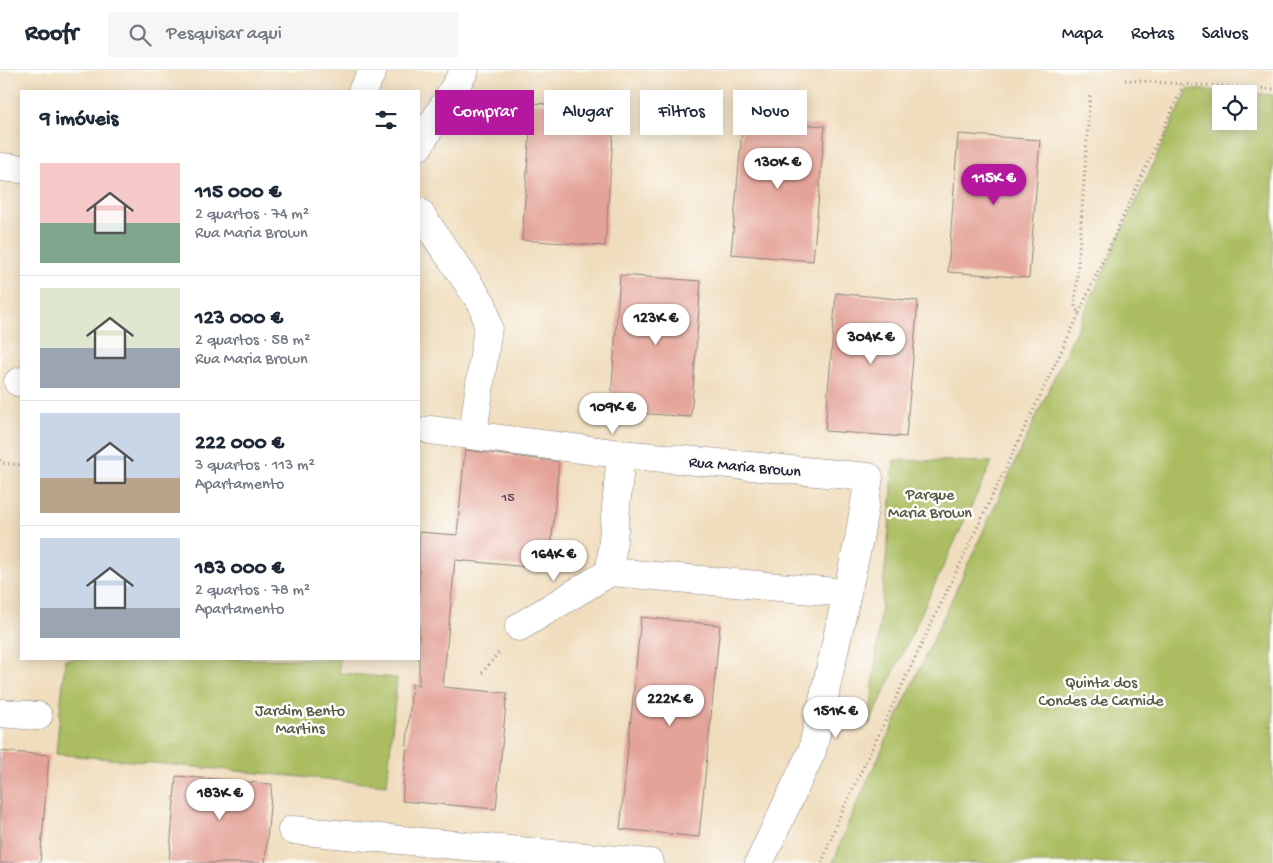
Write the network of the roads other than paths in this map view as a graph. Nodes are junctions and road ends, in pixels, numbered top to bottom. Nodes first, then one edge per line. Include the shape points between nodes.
1 (374, 70) edge
2 (465, 70) edge
3 (363, 90) edge
4 (420, 144) edge
5 (0, 167) edge
6 (20, 169) edge
7 (420, 213) edge
8 (430, 430) dead end
9 (473, 434) junction
10 (621, 454) junction
11 (610, 572) junction
12 (847, 593) junction
13 (519, 627) dead end
14 (0, 713) edge
15 (38, 716) dead end
16 (292, 830) dead end
17 (650, 863) edge
18 (759, 863) edge

1 - 3 street
2 - 4 street
5 - 6 street
7 - 9 street via 482,305 488,327
8 - 9 street
9 - 10 street
10 - 11 street
10 - 12 street, Rua Maria Brown via 869,477
11 - 12 street
11 - 13 street
12 - 18 street, Rua Maria Brown via 812,751
14 - 15 street
16 - 17 street

